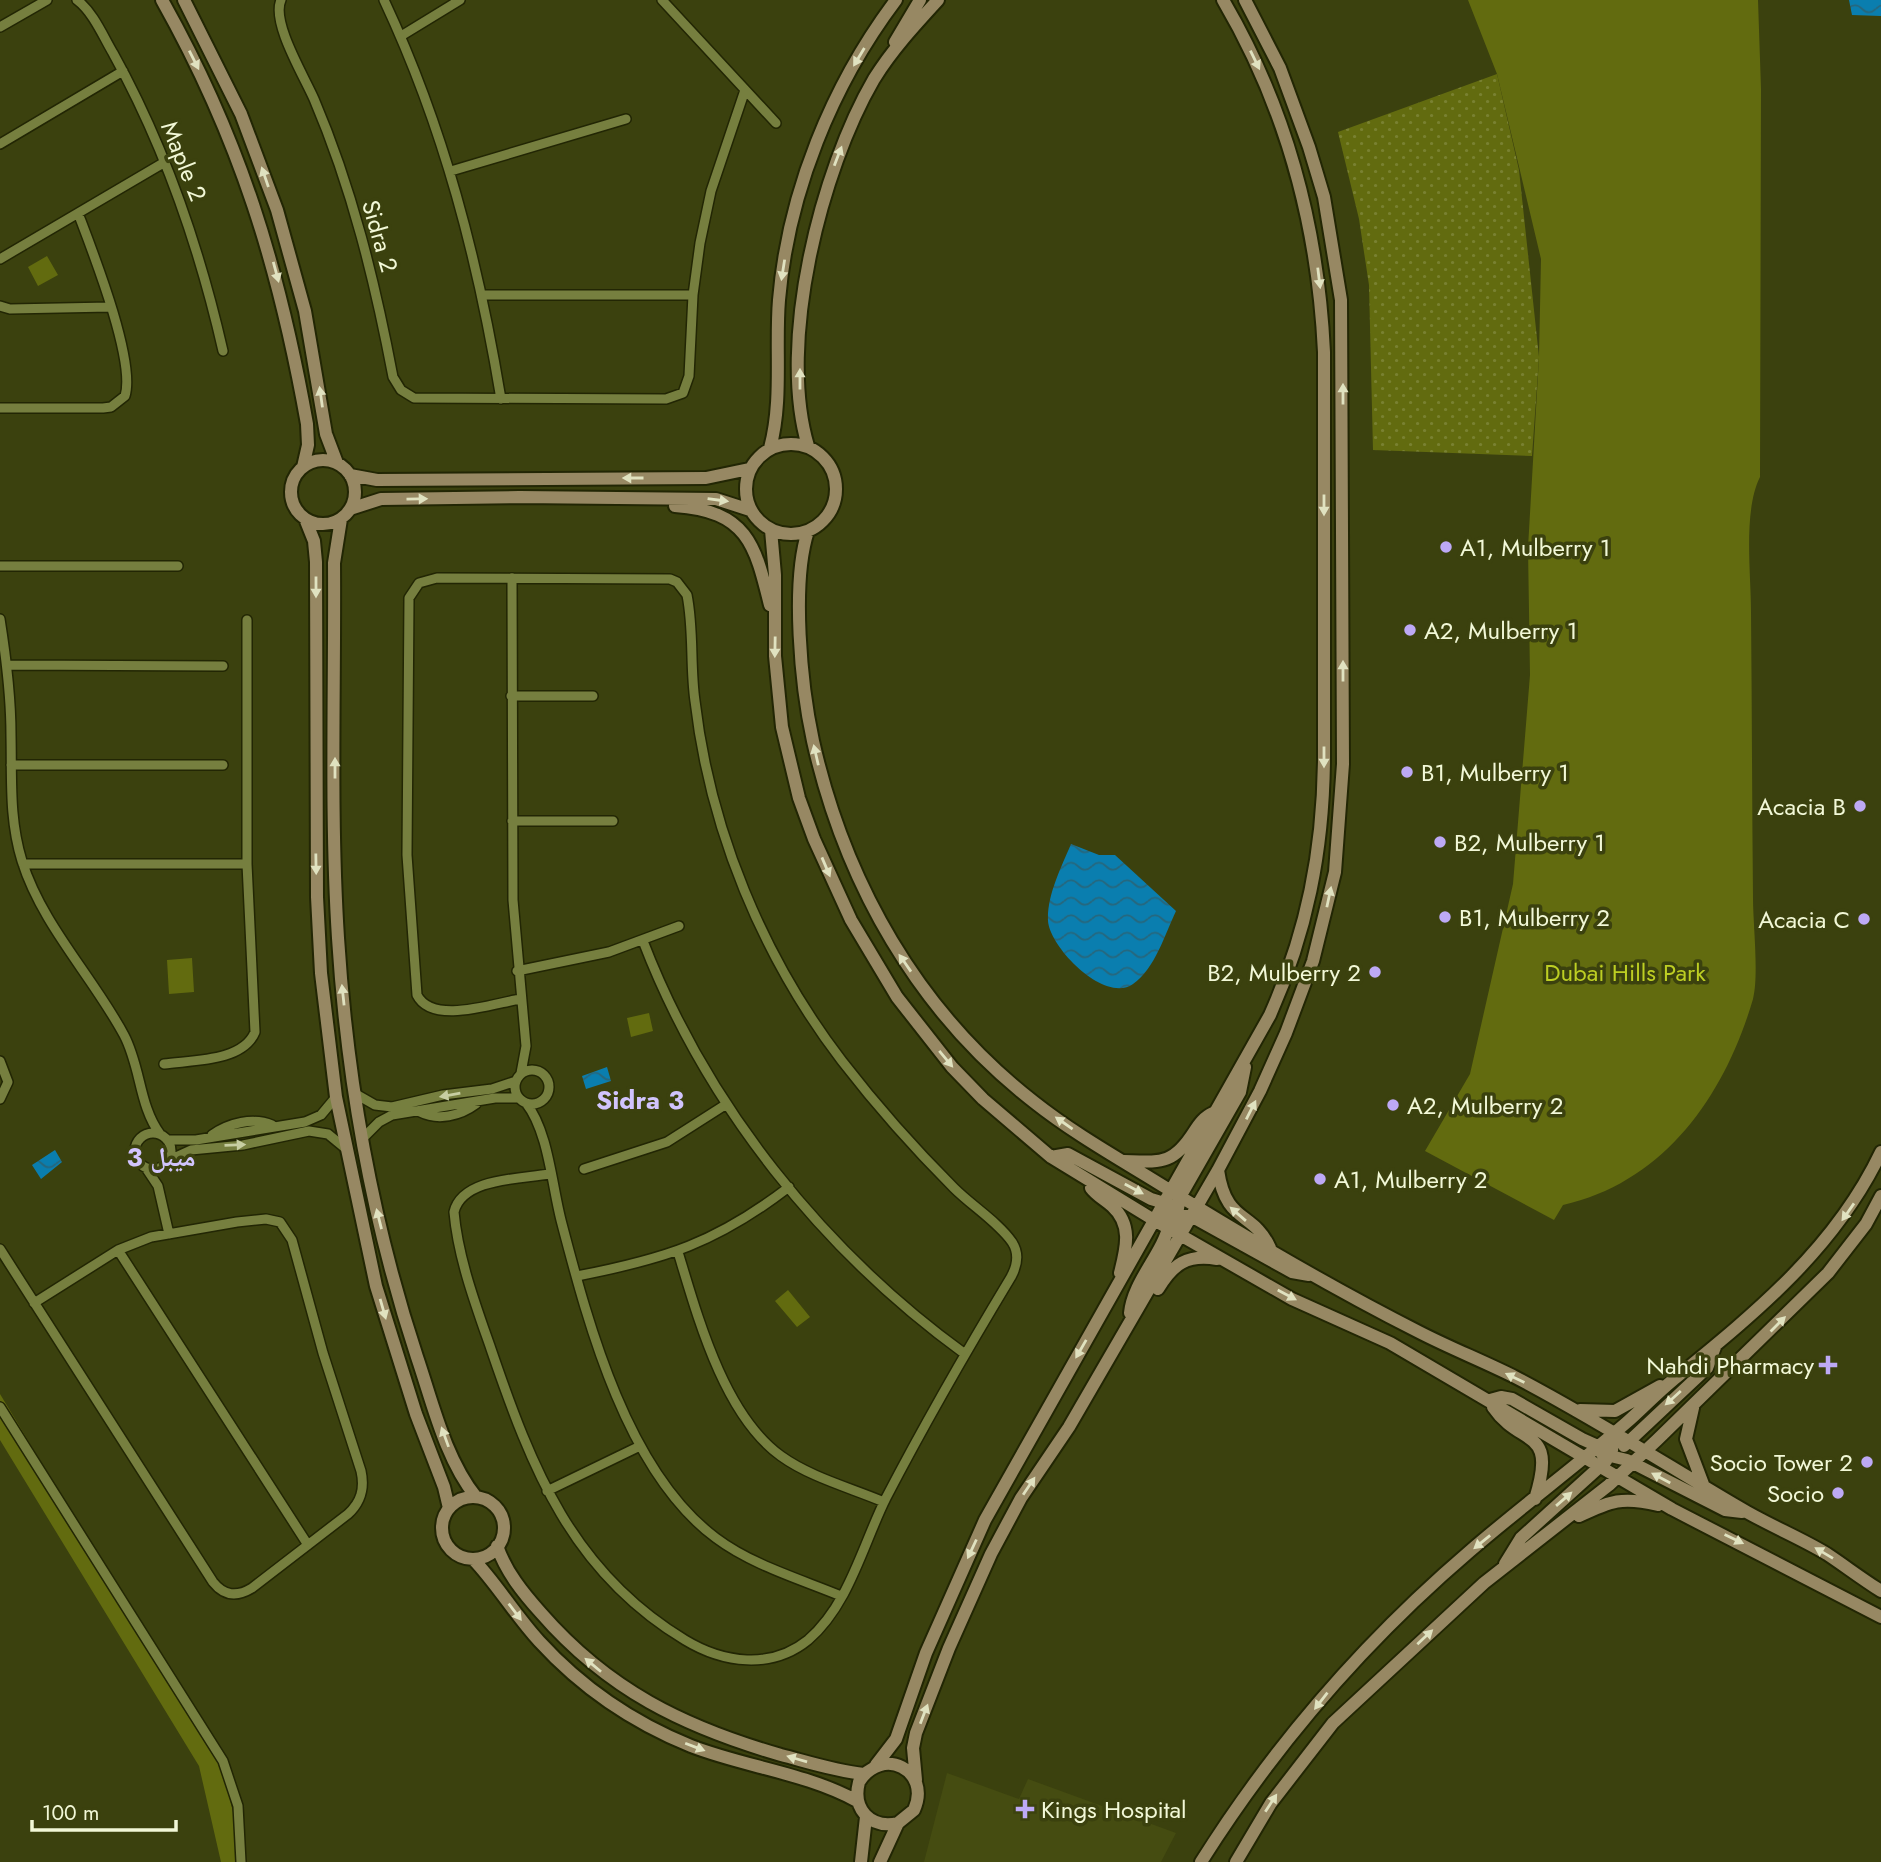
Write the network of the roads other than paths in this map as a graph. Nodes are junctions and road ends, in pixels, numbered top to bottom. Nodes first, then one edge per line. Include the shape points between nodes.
1 (47, 0) edge
2 (77, 0) edge
3 (162, 0) edge
4 (184, 0) edge
5 (281, 0) edge
6 (384, 0) edge
7 (460, 0) edge
8 (662, 0) edge
9 (896, 0) edge
10 (920, 0) edge
11 (938, 0) edge
12 (1223, 0) edge
13 (1245, 0) edge
14 (0, 27) edge
15 (401, 36) junction
16 (890, 55) junction
17 (122, 71) junction
18 (745, 90) junction
19 (626, 120) dead end
20 (776, 123) dead end
21 (0, 144) edge
22 (165, 162) junction
23 (451, 171) junction
24 (78, 213) junction
25 (0, 259) edge
26 (484, 295) junction
27 (693, 295) junction
28 (0, 306) edge
29 (110, 307) junction
30 (223, 351) dead end
31 (501, 399) junction
32 (0, 408) edge
33 (1324, 430) junction
34 (1343, 430) junction
35 (808, 446) junction
36 (769, 448) junction
37 (337, 463) junction
38 (303, 467) junction
39 (749, 469) junction
40 (350, 475) junction
41 (648, 499) junction
42 (750, 510) junction
43 (346, 514) junction
44 (306, 520) junction
45 (771, 530) junction
46 (808, 531) junction
47 (0, 566) edge
48 (178, 566) dead end
49 (512, 578) junction
50 (0, 619) edge
51 (247, 620) dead end
52 (776, 620) junction
53 (7, 665) junction
54 (223, 666) dead end
55 (511, 696) junction
56 (593, 696) dead end
57 (11, 765) junction
58 (223, 765) dead end
59 (512, 821) junction
60 (613, 821) dead end
61 (23, 864) junction
62 (247, 864) junction
63 (679, 926) dead end
64 (643, 941) junction
65 (517, 971) junction
66 (520, 999) junction
67 (526, 1046) junction
68 (1246, 1059) junction
69 (0, 1061) edge
70 (164, 1064) dead end
71 (540, 1071) junction
72 (518, 1077) junction
73 (354, 1093) junction
74 (336, 1097) junction
75 (0, 1100) edge
76 (543, 1100) junction
77 (522, 1101) junction
78 (725, 1105) junction
79 (147, 1108) junction
80 (1217, 1111) junction
81 (540, 1128) junction
82 (143, 1136) junction
83 (163, 1137) junction
84 (362, 1139) junction
85 (345, 1148) junction
86 (1881, 1152) edge
87 (1051, 1157) junction
88 (1121, 1161) junction
89 (168, 1162) junction
90 (146, 1168) junction
91 (584, 1169) dead end
92 (1218, 1170) junction
93 (549, 1174) junction
94 (1086, 1179) junction
95 (789, 1187) junction
96 (161, 1195) junction
97 (1881, 1196) edge
98 (1173, 1204) junction
99 (1194, 1212) junction
100 (1154, 1220) junction
101 (1175, 1232) junction
102 (169, 1234) junction
103 (0, 1249) edge
104 (118, 1250) junction
105 (1271, 1250) junction
106 (678, 1252) junction
107 (1228, 1261) junction
108 (1313, 1274) junction
109 (577, 1276) junction
110 (1116, 1290) junction
111 (34, 1303) junction
112 (1131, 1321) junction
113 (1715, 1347) junction
114 (965, 1354) junction
115 (1670, 1382) junction
116 (1490, 1400) junction
117 (0, 1406) edge
118 (1693, 1406) junction
119 (1575, 1410) junction
120 (1614, 1433) junction
121 (640, 1446) junction
122 (1597, 1446) junction
123 (1618, 1450) junction
124 (1646, 1451) junction
125 (1585, 1457) junction
126 (1633, 1463) junction
127 (1602, 1467) junction
128 (1619, 1476) junction
129 (1703, 1484) junction
130 (547, 1491) junction
131 (476, 1497) junction
132 (1535, 1499) junction
133 (884, 1502) junction
134 (449, 1508) junction
135 (1672, 1509) junction
136 (1746, 1512) junction
137 (1560, 1525) junction
138 (308, 1545) junction
139 (497, 1546) junction
140 (472, 1559) junction
141 (1503, 1567) junction
142 (1881, 1591) edge
143 (841, 1596) junction
144 (1881, 1617) edge
145 (876, 1765) junction
146 (864, 1774) junction
147 (916, 1780) junction
148 (857, 1801) junction
149 (866, 1817) junction
150 (898, 1824) junction
151 (241, 1862) edge
152 (861, 1862) edge
153 (880, 1862) edge
154 (1201, 1862) edge
155 (1236, 1862) edge

1 - 14 street
2 - 17 street, Maple 2
3 -> 38 street via 224,122 274,265 307,424
37 -> 4 street via 326,434 305,311 277,210 241,114
5 - 31 street, Sidra 2 via 278,18 321,114 352,202 396,384 414,398
6 - 15 street
7 - 15 street
8 - 18 street
9 -> 36 street via 838,95 797,202 779,295 776,416
10 - 16 street via 902,25
11 - 16 street
12 -> 33 street via 1275,106 1306,202 1322,301
34 -> 13 street via 1341,300 1324,197 1292,97
15 - 23 street
35 -> 16 street via 801,412 800,359 814,233 839,152
17 - 21 street
17 - 22 street, Maple 2
18 - 20 street
18 - 27 street, Sidra 2 via 711,191
19 - 23 street
22 - 24 street
22 - 30 street, Maple 2 via 196,248
23 - 26 street
24 - 25 street
24 - 29 street
26 - 27 street
26 - 31 street
27 - 31 street, Sidra 2 via 688,385 676,398
28 - 29 street
29 - 32 street via 127,379 119,403 103,408
33 - 34 street
33 -> 68 street via 1321,836 1311,898 1293,957
92 -> 34 street via 1292,1019 1313,961 1335,872 1343,796
35 - 36 street
35 - 46 street via 831,468 836,483 828,514
36 - 39 street
37 - 38 street via 320,460
37 - 40 street
38 - 44 street via 290,490 294,508
39 -> 40 street via 706,478 377,480
39 - 42 street via 745,490
40 - 43 street via 355,492
41 -> 42 street via 716,499
43 -> 41 street via 370,501 391,499
41 - 52 street via 718,514 743,533 760,560
42 - 45 street
43 - 44 street via 324,525
73 -> 43 street via 336,879 335,547
44 -> 74 street via 316,562 317,897
45 - 46 street via 789,534
45 - 52 street
88 -> 46 street via 1034,1103 974,1048 919,983 869,904 831,811 809,724 800,571
47 - 48 street
49 - 55 street
49 - 66 street via 428,579 409,598 407,855 415,987 420,1002 441,1012
49 - 114 street via 662,578 684,588 695,701 713,797 772,950 811,1017 856,1080 1016,1250 1015,1269
50 - 53 street
51 - 62 street
52 -> 87 street via 778,692 789,763 814,839 851,920 897,997 938,1050 984,1099
53 - 54 street
53 - 57 street
55 - 56 street
55 - 59 street
57 - 58 street
57 - 61 street via 11,805
59 - 60 street
59 - 65 street
61 - 62 street
61 - 79 street via 43,905 125,1037 138,1066
62 - 70 street via 252,1040 240,1051
63 - 64 street
64 - 65 street via 592,957
64 - 78 street via 680,1028
65 - 66 street
66 - 67 street
67 - 71 street
67 - 72 street
68 - 80 street
68 - 98 street via 1240,1092
69 - 75 street via 8,1082
71 - 72 street via 530,1069
71 - 76 street via 550,1088
72 -> 73 street via 492,1089 392,1107 374,1105
72 - 77 street via 515,1090
73 - 84 street
74 - 83 street via 314,1119 273,1126 259,1121 237,1124 209,1138 186,1141
74 - 85 street
76 - 77 street
76 - 81 street
77 - 81 street
77 - 84 street via 503,1097 386,1118
78 - 91 street via 667,1142
78 - 95 street
79 - 82 street
79 - 83 street
80 - 88 street via 1201,1121 1182,1151 1170,1159
80 - 98 street
81 - 93 street
82 - 83 street
82 - 90 street via 135,1155
83 - 89 street via 171,1147
131 -> 84 street via 455,1464 412,1343
89 -> 85 street via 191,1150 243,1145 309,1130 328,1134
85 -> 134 street via 380,1299
86 -> 113 street via 1859,1196 1826,1240
87 - 94 street
87 -> 98 street via 1068,1154
88 - 98 street
89 - 90 street
89 - 96 street
90 - 96 street
92 - 99 street
105 -> 92 street via 1261,1233 1225,1201
93 - 109 street
93 - 130 street via 467,1191 454,1212 486,1334
94 - 100 street
94 - 110 street via 1095,1194 1122,1217 1126,1229
95 - 106 street via 736,1226
95 - 114 street via 879,1284
96 - 102 street
118 -> 97 street via 1828,1273 1866,1224
98 - 99 street
98 - 100 street
98 - 101 street
99 - 101 street
99 - 105 street
99 - 108 street via 1292,1272
100 - 101 street
100 - 110 street
101 - 107 street
101 - 112 street via 1132,1303
102 - 104 street
102 - 138 street via 266,1219 280,1222 290,1233 363,1481 354,1508
103 - 111 street
104 - 111 street
104 - 138 street
105 - 108 street
106 - 109 street
106 - 133 street via 722,1374 747,1422 782,1457
107 - 112 street via 1195,1257 1178,1264
107 -> 116 street
119 -> 108 street
109 - 121 street
110 -> 145 street via 985,1520 926,1653 896,1739
111 - 138 street via 218,1588 231,1594 245,1592
147 -> 112 street via 916,1733 990,1554
113 - 115 street
113 -> 123 street via 1707,1368
114 - 133 street
115 - 119 street via 1615,1410
115 - 120 street
116 - 122 street via 1512,1399
116 - 125 street
116 - 132 street via 1500,1416 1538,1447 1543,1466
117 - 151 street via 217,1750 238,1806
118 - 124 street
118 - 129 street via 1686,1439
119 - 120 street
120 - 122 street
120 - 123 street
121 - 130 street
121 - 143 street via 680,1506 717,1539 760,1563
122 - 123 street
122 - 125 street
123 - 124 street
123 - 125 street
123 - 126 street
123 - 127 street
123 - 128 street
124 - 126 street
124 - 129 street
125 - 127 street
125 - 132 street
126 - 128 street
136 -> 126 street via 1718,1508
127 - 128 street
141 -> 127 street via 1521,1538
128 - 135 street
128 - 137 street
129 - 136 street
130 - 143 street via 571,1533 608,1580 662,1627 711,1654 750,1661 788,1652 820,1629
131 - 134 street
131 - 139 street via 486,1500 501,1516 504,1526
132 -> 154 street via 1407,1607 1356,1658 1247,1795
133 - 143 street
134 - 140 street via 442,1522 444,1539 455,1553
135 - 137 street via 1635,1499 1615,1500
135 -> 144 street
142 -> 136 street via 1826,1554
137 - 141 street
139 - 140 street
146 -> 139 street via 738,1743 632,1694 547,1621 512,1576
140 -> 148 street via 539,1641 617,1707 693,1746
155 -> 141 street via 1270,1803 1333,1723
145 - 146 street
145 - 147 street via 894,1764
146 - 148 street
147 - 150 street via 917,1803
148 - 149 street
149 - 150 street via 881,1825
149 - 152 street
150 - 153 street

